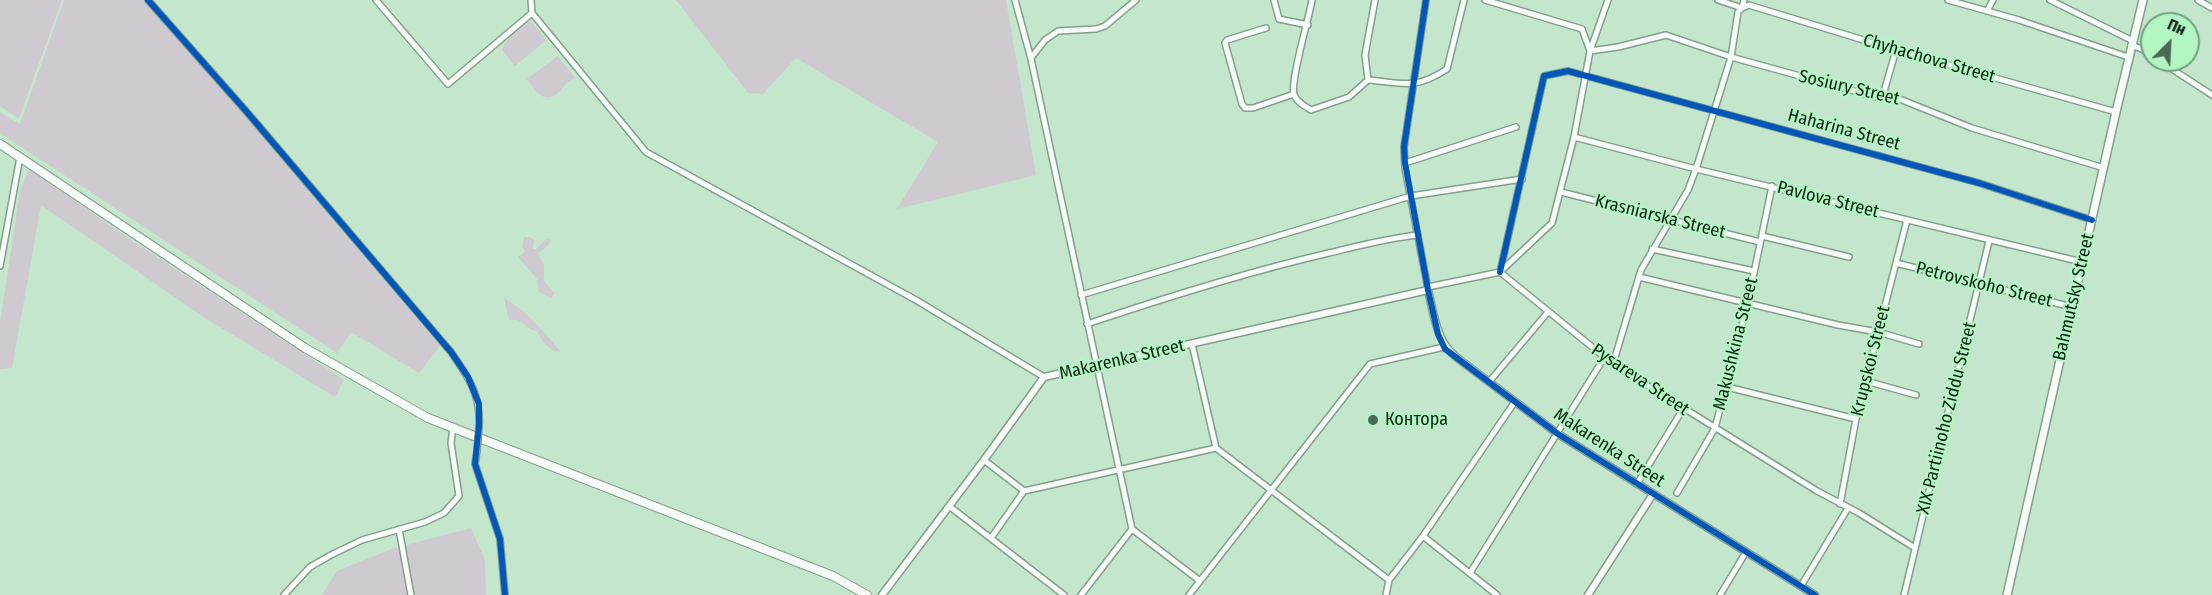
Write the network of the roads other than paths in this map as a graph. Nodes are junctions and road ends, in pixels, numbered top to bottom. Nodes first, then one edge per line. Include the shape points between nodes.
1 (148, 0) edge
2 (376, 0) edge
3 (531, 0) edge
4 (1015, 0) edge
5 (1136, 0) edge
6 (1274, 0) edge
7 (1312, 0) edge
8 (1375, 0) edge
9 (1426, 0) edge
10 (1464, 0) edge
11 (1485, 0) edge
12 (1608, 0) edge
13 (1718, 0) edge
14 (1743, 0) edge
15 (1948, 0) edge
16 (1993, 0) edge
17 (2050, 0) edge
18 (2143, 0) edge
19 (2198, 0) edge
20 (1742, 8) junction
21 (2212, 8) edge
22 (1987, 11) junction
23 (532, 13) junction
24 (1308, 25) junction
25 (1266, 28) dead end
26 (2132, 43) junction
27 (2140, 48) edge
28 (1590, 51) junction
29 (1896, 51) junction
30 (1731, 57) junction
31 (2128, 57) junction
32 (1031, 58) junction
33 (2177, 72) edge
34 (1586, 75) junction
35 (1368, 80) junction
36 (1414, 85) junction
37 (1294, 94) junction
38 (1883, 95) junction
39 (2212, 95) edge
40 (1715, 110) junction
41 (2116, 112) junction
42 (1516, 127) dead end
43 (1574, 137) junction
44 (0, 144) edge
45 (20, 157) junction
46 (1404, 163) junction
47 (2104, 168) junction
48 (1696, 169) junction
49 (1522, 179) junction
50 (1772, 186) junction
51 (1561, 192) junction
52 (1411, 196) junction
53 (1672, 219) junction
54 (1907, 220) junction
55 (2092, 220) junction
56 (1418, 235) junction
57 (1761, 239) junction
58 (1989, 241) junction
59 (1652, 249) junction
60 (1849, 257) dead end
61 (2082, 262) junction
62 (1896, 263) junction
63 (0, 266) edge
64 (1754, 271) junction
65 (1500, 272) junction
66 (1638, 277) junction
67 (1980, 283) junction
68 (1428, 288) junction
69 (1081, 295) junction
70 (1748, 302) junction
71 (2072, 307) junction
72 (1548, 312) junction
73 (1087, 324) junction
74 (1878, 332) junction
75 (1192, 344) junction
76 (1919, 344) dead end
77 (1444, 347) junction
78 (1604, 358) junction
79 (1613, 364) junction
80 (1096, 366) junction
81 (1044, 377) junction
82 (1866, 381) junction
83 (1489, 382) junction
84 (1727, 387) junction
85 (1916, 394) dead end
86 (1514, 402) junction
87 (1683, 409) junction
88 (1856, 419) junction
89 (453, 428) junction
90 (1715, 428) junction
91 (1558, 434) junction
92 (1216, 448) junction
93 (984, 460) junction
94 (1120, 469) junction
95 (1637, 484) junction
96 (1272, 490) junction
97 (1024, 491) junction
98 (1677, 493) dead end
99 (1653, 494) junction
100 (1840, 504) junction
101 (950, 506) junction
102 (1848, 508) junction
103 (399, 529) junction
104 (1132, 529) junction
105 (1423, 536) junction
106 (991, 538) junction
107 (1914, 548) junction
108 (1746, 552) junction
109 (1470, 573) junction
110 (1389, 579) junction
111 (1200, 581) junction
112 (1801, 586) junction
113 (1813, 594) edge
114 (284, 595) edge
115 (411, 595) edge
116 (505, 595) edge
117 (867, 595) edge
118 (882, 595) edge
119 (1064, 595) edge
120 (1081, 595) edge
121 (1189, 595) edge
122 (1386, 595) edge
123 (1497, 595) edge
124 (1588, 595) edge
125 (1720, 595) edge
126 (1904, 595) edge
127 (2007, 595) edge

1 - 116 street, bridge via 451,352 468,377 477,397 475,464 500,539
2 - 23 street via 448,84
3 - 23 street
4 - 32 street
5 - 32 street via 1105,26 1052,34
6 - 24 street via 1279,19
7 - 24 street
8 - 35 street via 1365,55
9 - 36 street
10 - 36 street via 1447,69
11 - 28 street via 1582,29
12 - 28 street
13 - 20 street, Chyhachova Street
14 - 20 street
15 - 22 street
16 - 22 street
17 - 26 street
18 - 26 main road, Bahmutsky Street
19 - 21 street
20 - 29 street, Chyhachova Street via 1749,5
20 - 30 street via 1738,12
22 - 31 street
23 - 81 street via 645,152 916,300
24 - 37 street via 1294,77
25 - 37 street via 1225,44 1242,105 1253,108
26 - 27 street
26 - 31 main road, Bahmutsky Street
28 - 30 street, Sosiury Street via 1666,35
28 - 34 street
29 - 38 street
29 - 41 street, Chyhachova Street
30 - 38 street, Sosiury Street via 1876,97
30 - 40 street
31 - 41 main road, Bahmutsky Street
32 - 69 street
33 - 39 street
34 - 40 street, Haharina Street
34 - 43 street
34 - 49 street, Haharina Street via 1568,71 1544,76
35 - 36 street
35 - 37 street via 1349,97 1311,110
36 - 46 street
38 - 47 street, Sosiury Street via 1972,128
40 - 48 street
40 - 55 street, Haharina Street via 1979,183
41 - 47 main road, Bahmutsky Street
42 - 46 street
43 - 48 street, Pavlova Street
43 - 51 street
44 - 45 main road
45 - 63 street
45 - 89 main road via 305,348
46 - 52 street
47 - 55 main road, Bahmutsky Street
48 - 50 street, Pavlova Street
48 - 53 street
49 - 52 street
49 - 65 street
50 - 54 street, Pavlova Street
50 - 57 street, Makushkina Street
51 - 53 street, Krasniarska Street
51 - 65 street via 1552,223
52 - 56 street
52 - 69 street
53 - 57 street, Krasniarska Street
53 - 59 street
54 - 58 street, Pavlova Street
54 - 62 street, Krupskoi Street
55 - 61 main road, Bahmutsky Street
56 - 68 street
56 - 73 street via 1279,264
57 - 60 street, Krasniarska Street
57 - 64 street, Makushkina Street
58 - 61 street, Pavlova Street
58 - 67 street, XIX Partiinoho Ziddu Street
59 - 64 street
59 - 66 street
61 - 71 main road, Bahmutsky Street
62 - 67 street, Petrovskoho Street
62 - 74 street, Krupskoi Street
64 - 70 street, Makushkina Street
65 - 68 street
65 - 72 street, Pysareva Street
66 - 70 street
66 - 79 street
67 - 71 street, Petrovskoho Street
67 - 107 street, XIX Partiinoho Ziddu Street
68 - 75 street, Makarenka Street
68 - 77 street
69 - 73 street
70 - 74 street
70 - 84 street, Makushkina Street
71 - 127 main road, Bahmutsky Street
72 - 78 street, Pysareva Street
72 - 83 street
73 - 80 street
74 - 76 street
74 - 82 street, Krupskoi Street
75 - 80 street, Makarenka Street
75 - 92 street
77 - 83 street, Makarenka Street
77 - 96 street via 1370,364
78 - 79 street, Pysareva Street
78 - 91 street
79 - 87 street, Pysareva Street
80 - 81 street, Makarenka Street
80 - 94 street
81 - 93 street, Makarenka Street
82 - 85 street
82 - 88 street, Krupskoi Street
83 - 86 street, Makarenka Street
84 - 88 street
84 - 90 street, Makushkina Street
86 - 91 street, Makarenka Street
86 - 105 street
87 - 90 street, Pysareva Street
87 - 95 street
88 - 100 street, Krupskoi Street
89 - 103 street via 451,443 459,496 444,513
89 - 117 main road via 833,576
90 - 98 street, Makushkina Street
90 - 100 street, Pysareva Street
91 - 95 street, Makarenka Street
91 - 109 street
92 - 94 street
92 - 96 street
93 - 97 street
93 - 101 street, Makarenka Street
94 - 97 street
94 - 104 street
95 - 99 street, Makarenka Street
96 - 110 street
96 - 111 street
97 - 106 street
99 - 108 street, Makarenka Street
99 - 124 street
100 - 102 street, Pysareva Street
101 - 106 street
101 - 118 street, Makarenka Street
102 - 107 street, Pysareva Street
102 - 112 street
103 - 114 street via 362,540 310,567
103 - 115 street
104 - 111 street
104 - 120 street
105 - 109 street
105 - 110 street
106 - 119 street
107 - 126 street, XIX Partiinoho Ziddu Street
108 - 112 street, Makarenka Street
108 - 125 street
109 - 123 street
110 - 122 street
111 - 121 street
112 - 113 street, Makarenka Street

